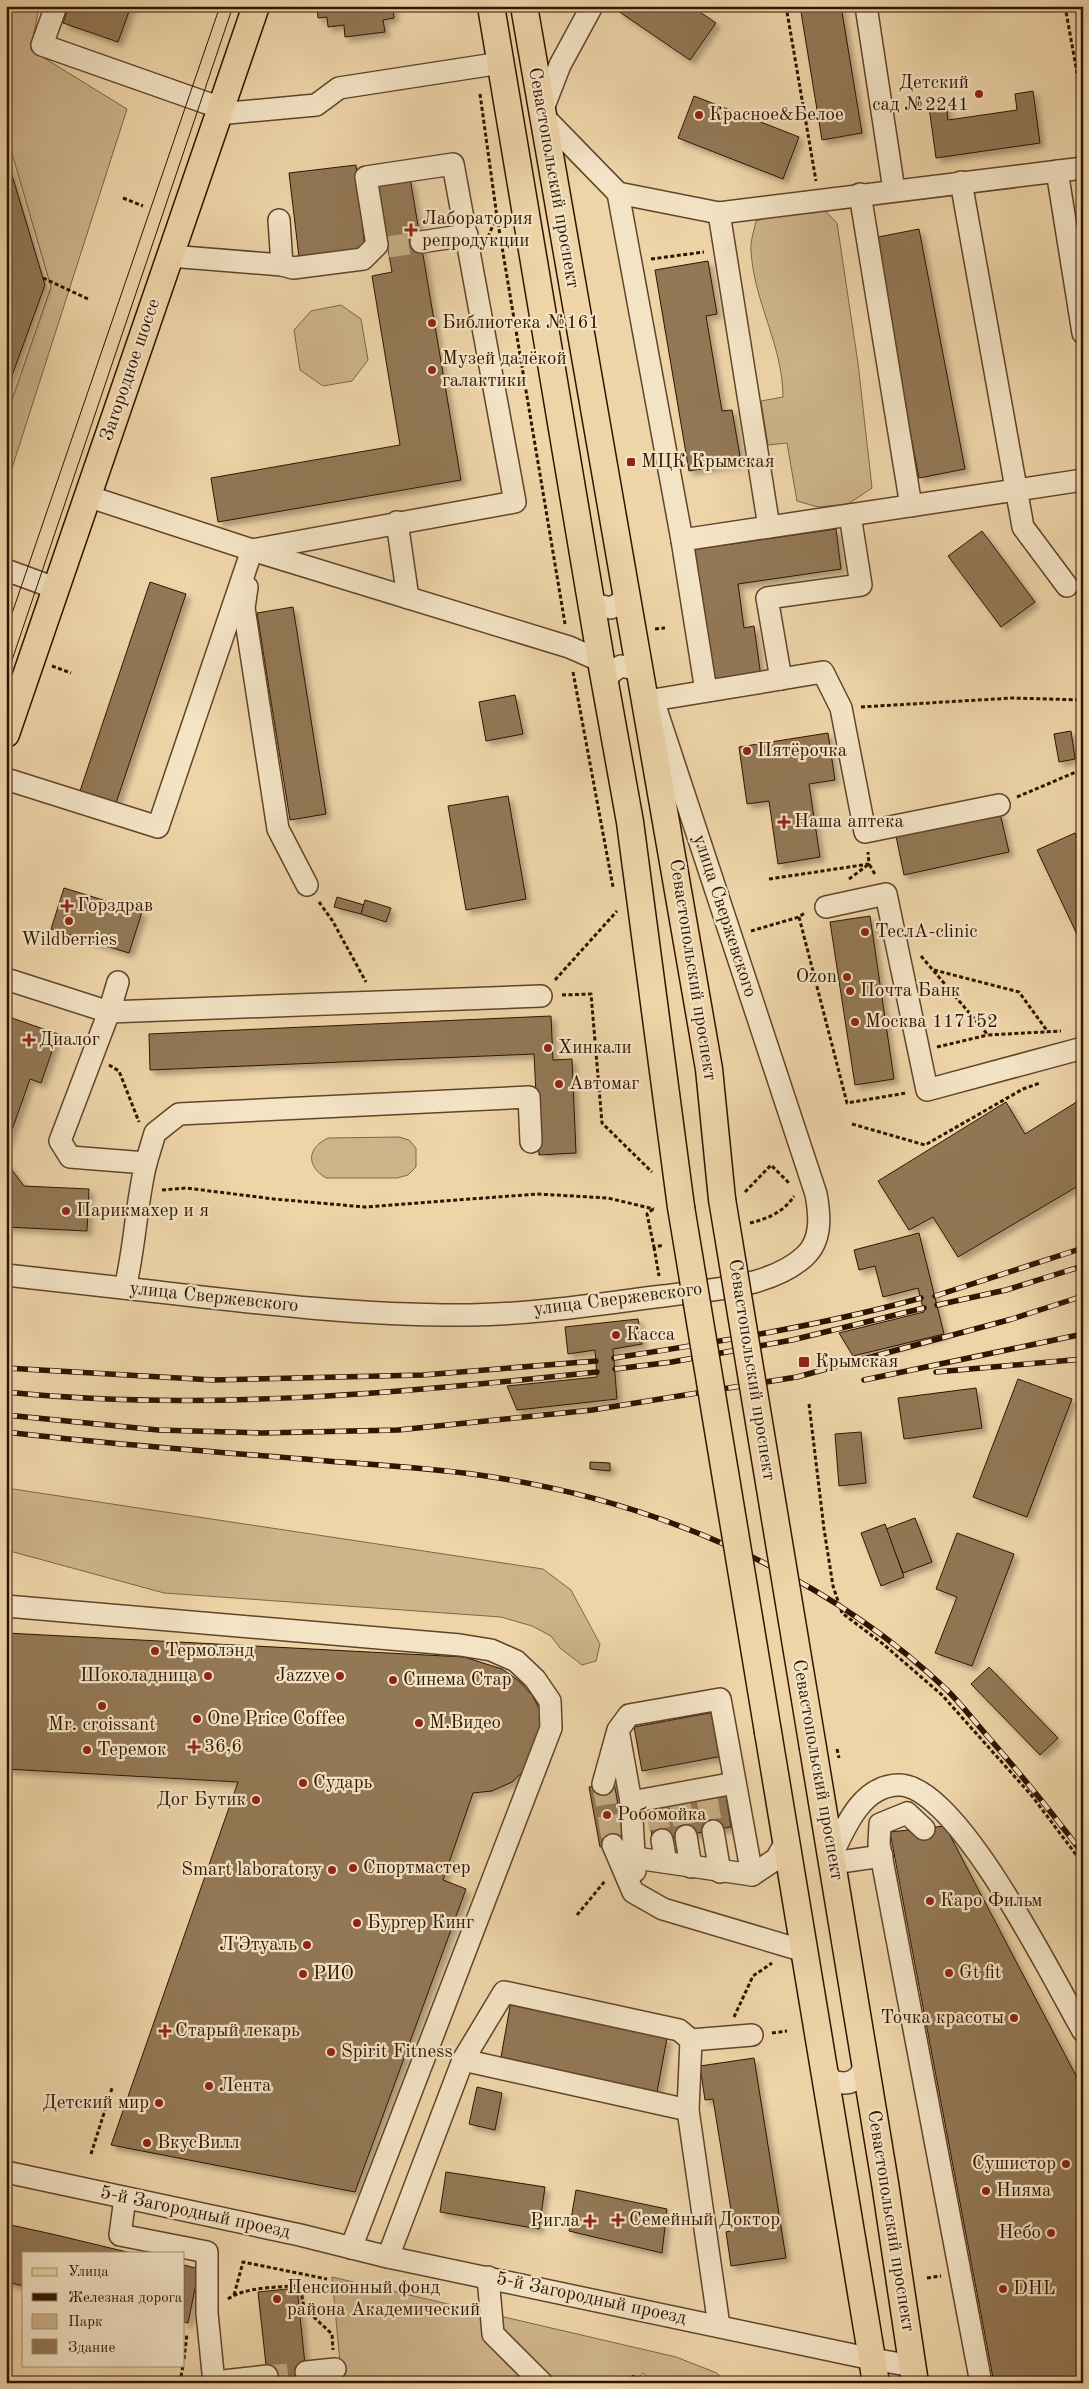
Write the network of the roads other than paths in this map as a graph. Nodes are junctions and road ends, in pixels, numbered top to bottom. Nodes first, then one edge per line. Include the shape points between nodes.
1 (56, 6) edge
2 (256, 6) edge
3 (492, 6) edge
4 (524, 6) edge
5 (592, 6) edge
6 (866, 6) edge
7 (501, 63) junction
8 (220, 111) junction
9 (541, 114) junction
10 (1083, 168) edge
11 (1057, 171) junction
12 (961, 182) junction
13 (894, 190) junction
14 (618, 193) junction
15 (860, 194) junction
16 (719, 213) junction
17 (279, 220) dead end
18 (467, 235) junction
19 (420, 242) tunnel mouth
20 (170, 256) junction
21 (282, 265) junction
22 (1083, 333) edge
23 (1083, 480) edge
24 (1016, 490) junction
25 (87, 496) junction
26 (911, 506) junction
27 (850, 515) junction
28 (397, 522) junction
29 (769, 527) junction
30 (682, 540) junction
31 (252, 550) junction
32 (6, 570) edge
33 (1067, 586) dead end
34 (626, 587) junction
35 (55, 588) junction
36 (589, 593) junction
37 (408, 598) junction
38 (601, 661) junction
39 (781, 679) junction
40 (645, 680) junction
41 (606, 688) junction
42 (706, 691) junction
43 (6, 734) edge
44 (6, 779) edge
45 (999, 805) road end
46 (307, 885) road end
47 (826, 906) dead end
48 (6, 979) edge
49 (118, 982) dead end
50 (541, 996) road end
51 (109, 1012) junction
52 (1083, 1048) edge
53 (531, 1142) dead end
54 (146, 1163) junction
55 (6, 1275) edge
56 (125, 1288) junction
57 (6, 1606) edge
58 (618, 1730) junction
59 (735, 1782) junction
60 (602, 1784) tunnel mouth
61 (631, 1802) junction
62 (924, 1828) dead end
63 (713, 1831) tunnel mouth
64 (686, 1836) tunnel mouth
65 (662, 1840) tunnel mouth
66 (786, 1842) junction
67 (613, 1845) tunnel mouth
68 (882, 1856) junction
69 (636, 1858) junction
70 (833, 1858) junction
71 (666, 1862) junction
72 (692, 1867) junction
73 (720, 1872) junction
74 (752, 1875) junction
75 (634, 1892) junction
76 (804, 1951) junction
77 (1083, 2031) edge
78 (752, 2036) dead end
79 (691, 2040) junction
80 (864, 2059) junction
81 (463, 2060) junction
82 (823, 2066) junction
83 (688, 2110) junction
84 (6, 2172) edge
85 (126, 2198) junction
86 (351, 2248) junction
87 (388, 2257) junction
88 (488, 2277) junction
89 (719, 2326) junction
90 (335, 2368) road end
91 (874, 2371) edge
92 (306, 2372) tunnel mouth
93 (914, 2374) edge
94 (267, 2376) tunnel mouth
95 (214, 2382) edge
96 (542, 2383) edge
97 (981, 2383) edge

1 - 8 street via 42,45
2 - 8 main road, Загородное шоссе
3 - 7 main road, Севастопольский проспект
4 - 9 main road, Севастопольский проспект
5 - 9 street via 560,65
6 - 13 street
7 - 8 street via 339,88 316,105
7 - 36 main road, Севастопольский проспект
8 - 20 main road, Загородное шоссе
9 - 14 street
9 - 34 main road, Севастопольский проспект
10 - 11 street
11 - 12 street
11 - 22 street
12 - 13 street
12 - 24 street
13 - 15 street
14 - 16 street
14 - 30 street
15 - 16 street
15 - 26 street
16 - 29 street
17 - 21 street
18 - 19 street
18 - 21 street via 453,164 366,177 382,246 363,258 293,268
18 - 28 street via 515,502
20 - 21 street
20 - 25 main road, Загородное шоссе
23 - 24 street
24 - 26 street
24 - 33 street via 1023,527
25 - 31 street
25 - 35 main road, Загородное шоссе
26 - 27 street
27 - 29 street
27 - 39 street via 861,585 768,598
28 - 31 street
28 - 37 street
29 - 30 street
30 - 42 street
31 - 37 street
31 - 44 street via 158,827
31 - 46 street via 244,608 278,829
32 - 35 street
34 - 36 street via 622,600 611,608 597,605
34 - 40 main road, Севастопольский проспект
35 - 43 main road, Загородное шоссе
36 - 38 main road, Севастопольский проспект
37 - 38 street via 569,647
38 - 41 main road, Севастопольский проспект
39 - 42 street
39 - 45 street via 823,672 841,708 866,832
40 - 41 street via 635,669 621,666 609,674
40 - 42 street
40 - 56 street, улица Свержевского via 807,1163 820,1211 819,1230 806,1255 777,1275 733,1286 588,1306 472,1315 376,1314 274,1306
40 - 70 main road, Севастопольский проспект, bridge via 733,1195 813,1748
41 - 66 main road, Севастопольский проспект, bridge via 630,822 681,1207
47 - 52 street via 886,894 928,1090
48 - 51 street
49 - 51 street
50 - 51 street
51 - 54 street via 60,1141 70,1156
53 - 54 street via 529,1097 180,1114 155,1133
54 - 56 street
55 - 56 street, улица Свержевского
57 - 86 street via 491,1650 516,1661 536,1679 550,1702 551,1728
58 - 59 street via 629,1715 720,1699
58 - 60 street
58 - 61 street
59 - 61 street via 706,1793 655,1803
59 - 74 street
61 - 69 street
62 - 68 street via 906,1813 880,1824
63 - 73 street
64 - 72 street
65 - 71 street
66 - 74 street via 776,1859
66 - 76 main road, Севастопольский проспект
67 - 75 street
68 - 70 street
68 - 97 street
69 - 71 street
69 - 75 street
70 - 77 street via 849,1820 871,1796 900,1785 922,1791 949,1815 987,1862
70 - 80 main road, Севастопольский проспект
71 - 72 street
72 - 73 street
73 - 74 street
75 - 76 street via 663,1909
76 - 82 main road, Севастопольский проспект
78 - 79 street
79 - 81 street via 679,2030 504,1992
79 - 83 street
80 - 82 street via 861,2075 847,2084 831,2080
80 - 93 main road, Севастопольский проспект
81 - 83 street
81 - 87 street
82 - 91 main road, Севастопольский проспект
83 - 89 street
84 - 85 street, 5-й Загородный проезд
85 - 86 street, 5-й Загородный проезд
85 - 95 street via 120,2235 207,2252 207,2313
86 - 87 street, 5-й Загородный проезд
87 - 88 street, 5-й Загородный проезд
88 - 89 street, 5-й Загородный проезд
88 - 96 street via 493,2334
89 - 91 street, 5-й Загородный проезд
90 - 92 street
91 - 93 street, 5-й Загородный проезд
94 - 95 street

